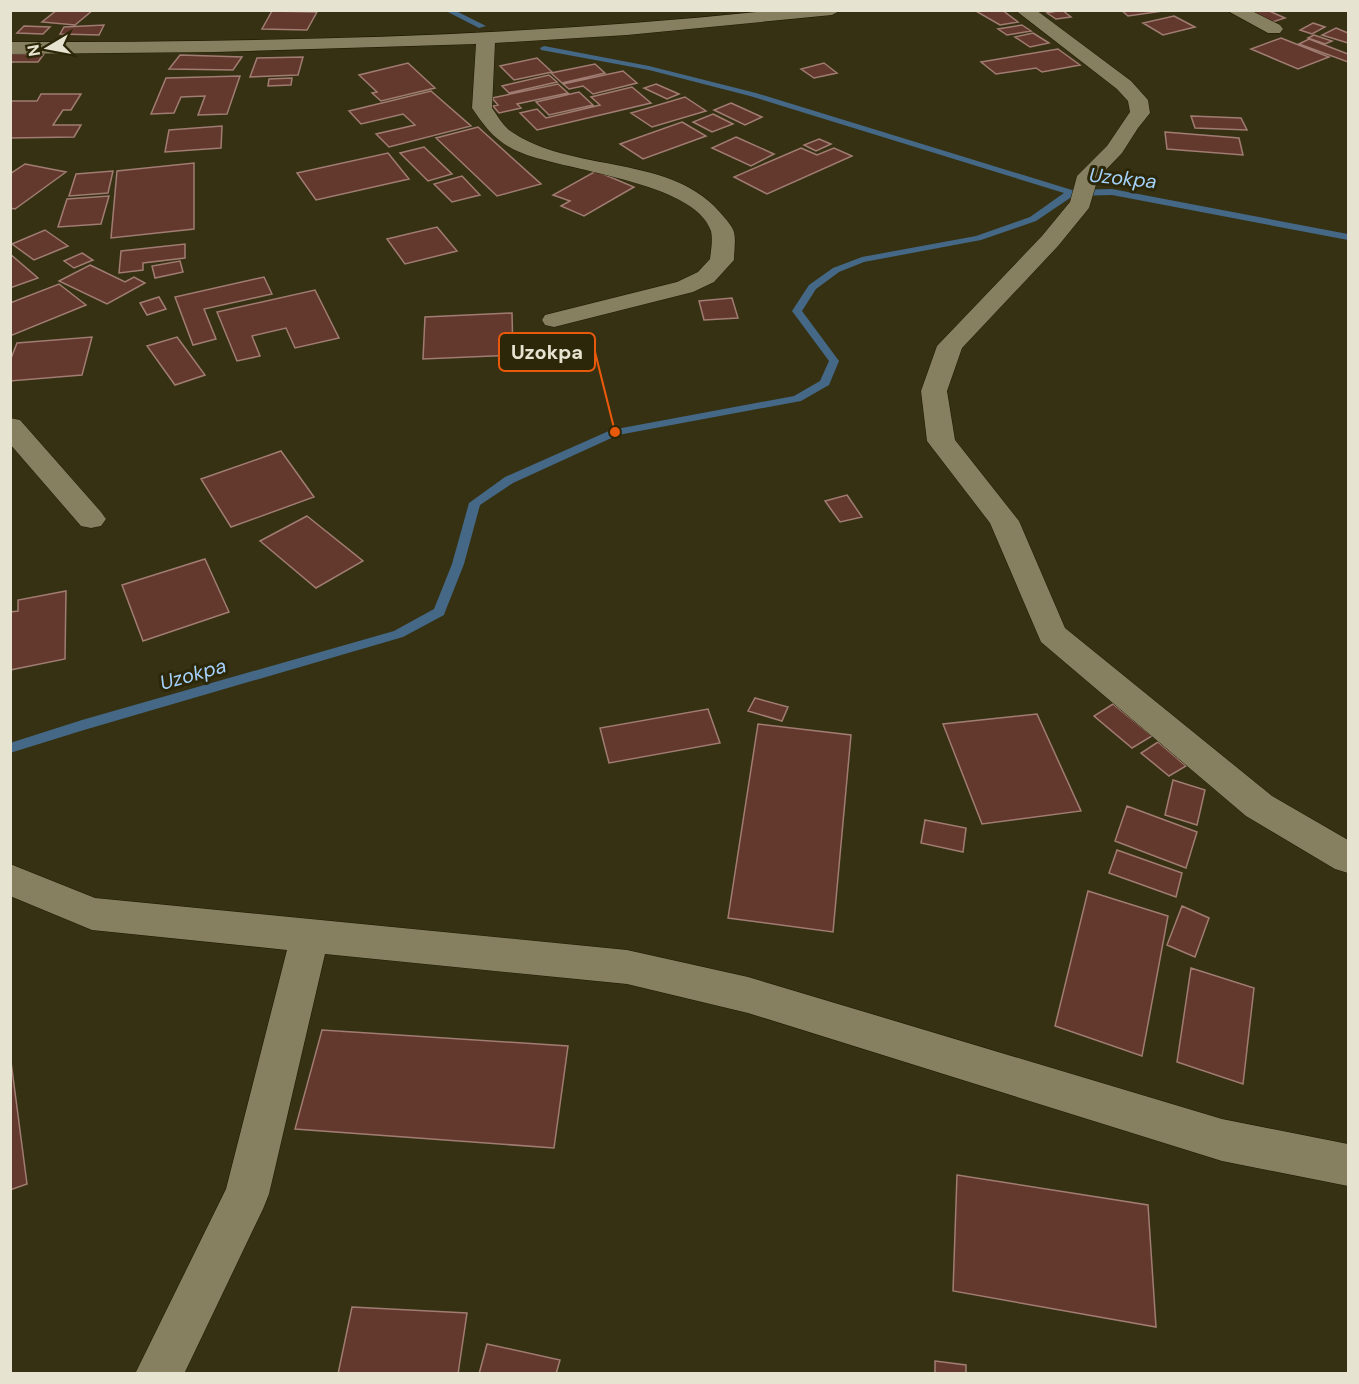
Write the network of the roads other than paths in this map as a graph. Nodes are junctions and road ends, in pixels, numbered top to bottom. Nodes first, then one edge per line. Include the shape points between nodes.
1 (832, 10) edge
2 (1024, 10) edge
3 (1235, 10) edge
4 (745, 15) edge
5 (1274, 29) dead end
6 (486, 38) junction
7 (10, 48) edge
8 (554, 320) dead end
9 (10, 426) edge
10 (91, 519) dead end
11 (1348, 858) edge
12 (10, 879) edge
13 (310, 936) junction
14 (1348, 1165) edge
15 (159, 1374) edge

1 - 4 street
2 - 11 street via 1124,86 1138,100 1140,113 1115,149 1088,176 1081,203 950,346 934,391 941,441 1004,521 1052,634 1259,806
3 - 5 street
4 - 6 street
6 - 7 street via 405,43
6 - 8 street via 482,108 501,134 533,150 655,182 702,204 722,230 722,260 706,277 685,287
9 - 10 street
12 - 13 street via 92,914
13 - 14 street via 627,968 748,995 1222,1140
13 - 15 street via 247,1194

